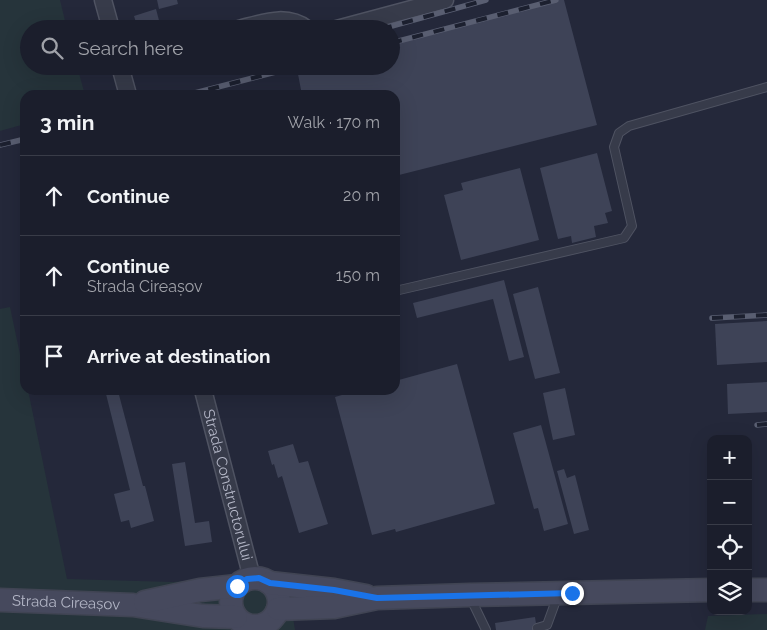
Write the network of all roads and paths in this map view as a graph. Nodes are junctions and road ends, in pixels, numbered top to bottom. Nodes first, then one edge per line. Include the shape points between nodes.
1 (103, 0) edge
2 (445, 0) edge
3 (109, 20) edge
4 (371, 20) edge
5 (122, 75) edge
6 (767, 87) edge
7 (127, 90) edge
8 (400, 290) edge
9 (205, 395) edge
10 (253, 582) junction
11 (707, 590) edge
12 (752, 590) edge
13 (767, 590) edge
14 (559, 593) junction
15 (470, 595) junction
16 (377, 598) junction
17 (0, 600) edge
18 (133, 605) junction
19 (279, 618) edge
20 (244, 624) edge
21 (537, 628) dead end
22 (486, 630) edge

1 - 3 street
2 - 4 street
5 - 7 street
6 - 8 lane via 629,126 619,133 614,148 632,226 624,238
9 - 10 street, Strada Constructorului
10 - 16 main road, Strada Cireașov
10 - 18 main road, Strada Cireașov
10 - 19 main road via 278,595
10 - 20 main road via 233,593 231,601 232,609
11 - 14 main road, Strada Cireașov
12 - 13 main road
14 - 15 main road, Strada Cireașov
14 - 21 lane via 548,625
15 - 16 main road, Strada Cireașov
15 - 22 lane
16 - 19 main road, Strada Cireașov
17 - 18 main road, Strada Cireașov
18 - 20 main road, Strada Cireașov
19 - 20 main road via 262,625

